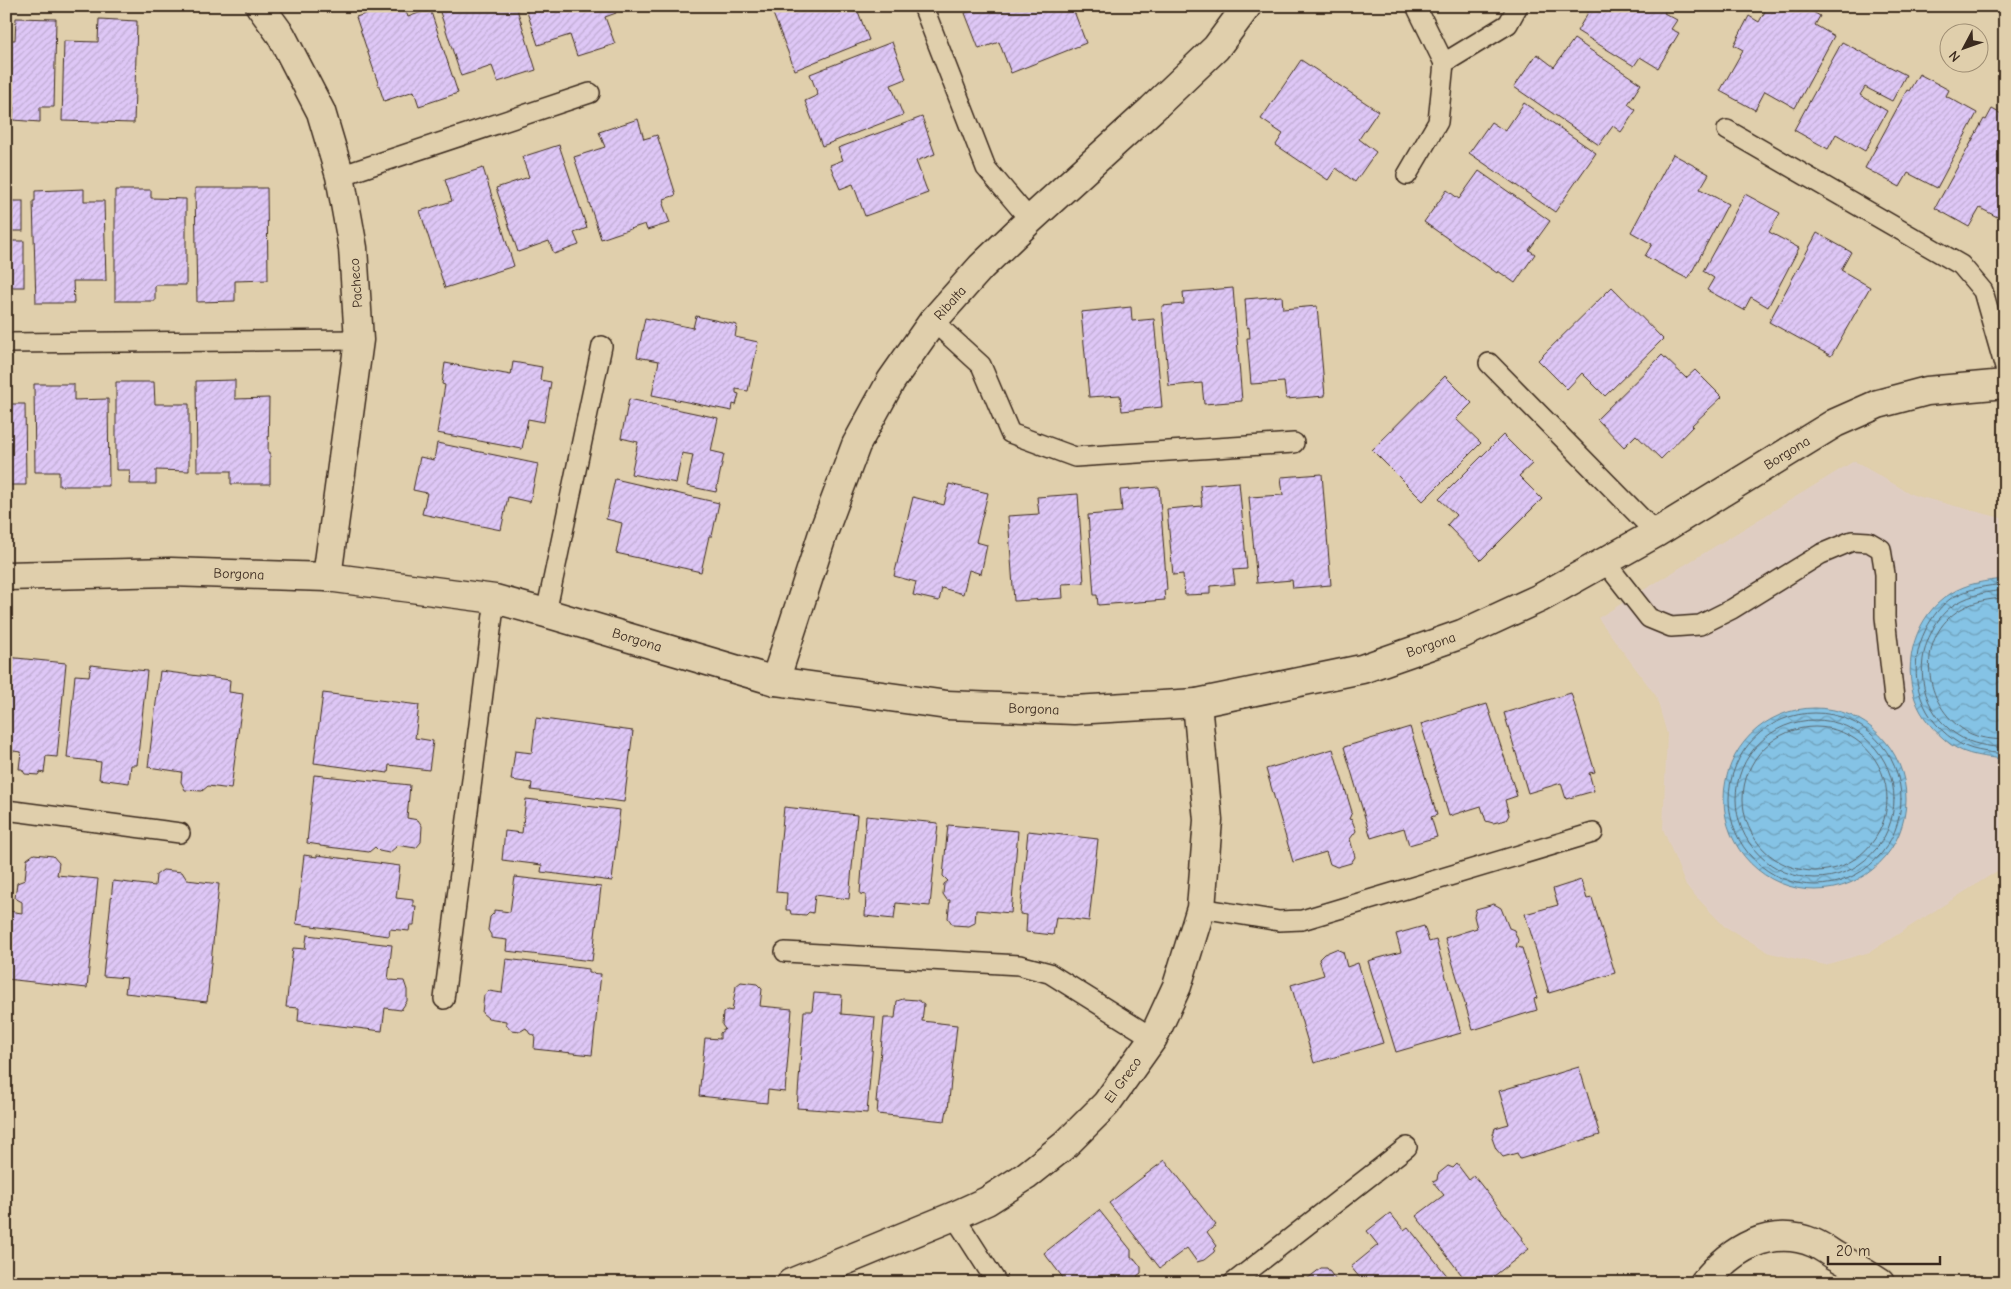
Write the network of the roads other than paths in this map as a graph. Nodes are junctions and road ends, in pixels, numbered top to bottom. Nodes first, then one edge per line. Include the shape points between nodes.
1 (260, 6) edge
2 (923, 6) edge
3 (1247, 6) edge
4 (1416, 6) edge
5 (1518, 6) edge
6 (1444, 63) junction
7 (590, 93) dead end
8 (1727, 130) dead end
9 (1407, 175) dead end
10 (340, 176) junction
11 (1030, 220) junction
12 (934, 321) junction
13 (359, 340) junction
14 (6, 342) edge
15 (602, 346) dead end
16 (1489, 363) dead end
17 (2005, 368) edge
18 (2005, 384) edge
19 (1294, 443) dead end
20 (1656, 534) junction
21 (1605, 562) junction
22 (6, 576) edge
23 (326, 578) junction
24 (494, 599) junction
25 (546, 613) junction
26 (775, 681) junction
27 (1894, 698) dead end
28 (1197, 704) junction
29 (6, 810) edge
30 (180, 833) dead end
31 (1592, 833) dead end
32 (1201, 908) junction
33 (786, 952) dead end
34 (444, 999) dead end
35 (1153, 1038) junction
36 (1407, 1147) dead end
37 (954, 1216) junction
38 (791, 1283) edge
39 (997, 1283) edge
40 (1233, 1283) edge
41 (1704, 1283) edge
42 (1880, 1283) edge

1 - 10 street, Pacheco via 281,35 320,112
2 - 11 lane via 986,168
3 - 11 street, Ribalta via 1216,48
4 - 6 lane
5 - 6 lane via 1508,24
6 - 9 lane via 1438,122
7 - 10 lane
8 - 17 lane via 1960,264 1983,291
10 - 13 street, Pacheco via 353,248
11 - 12 street, Ribalta via 981,267
12 - 19 lane via 981,365 1010,432 1074,457
12 - 26 street, Ribalta via 891,381 856,446 823,533
13 - 14 lane
13 - 23 street, Pacheco
15 - 25 lane
16 - 20 lane
18 - 20 street, Borgona via 1927,391 1878,404 1844,419
20 - 21 street, Borgona
21 - 27 lane via 1649,618 1671,627 1700,625 1821,554 1852,541 1870,542 1881,549 1885,574 1885,617
21 - 28 street, Borgona via 1540,598 1462,634 1380,663
22 - 23 street, Borgona via 171,572
23 - 24 street, Borgona
24 - 25 street, Borgona
24 - 34 lane
25 - 26 street, Borgona
26 - 28 street, Borgona via 947,705 1074,710
28 - 32 street, El Greco via 1208,820
29 - 30 lane
31 - 32 lane via 1302,920 1279,921
32 - 35 street, El Greco via 1177,986
33 - 35 lane via 1019,965 1049,974
35 - 37 street, El Greco via 1106,1104 1065,1145 1026,1176
36 - 40 lane
37 - 38 street, El Greco
37 - 39 lane
41 - 42 street via 1740,1248 1771,1238 1787,1237 1815,1243

